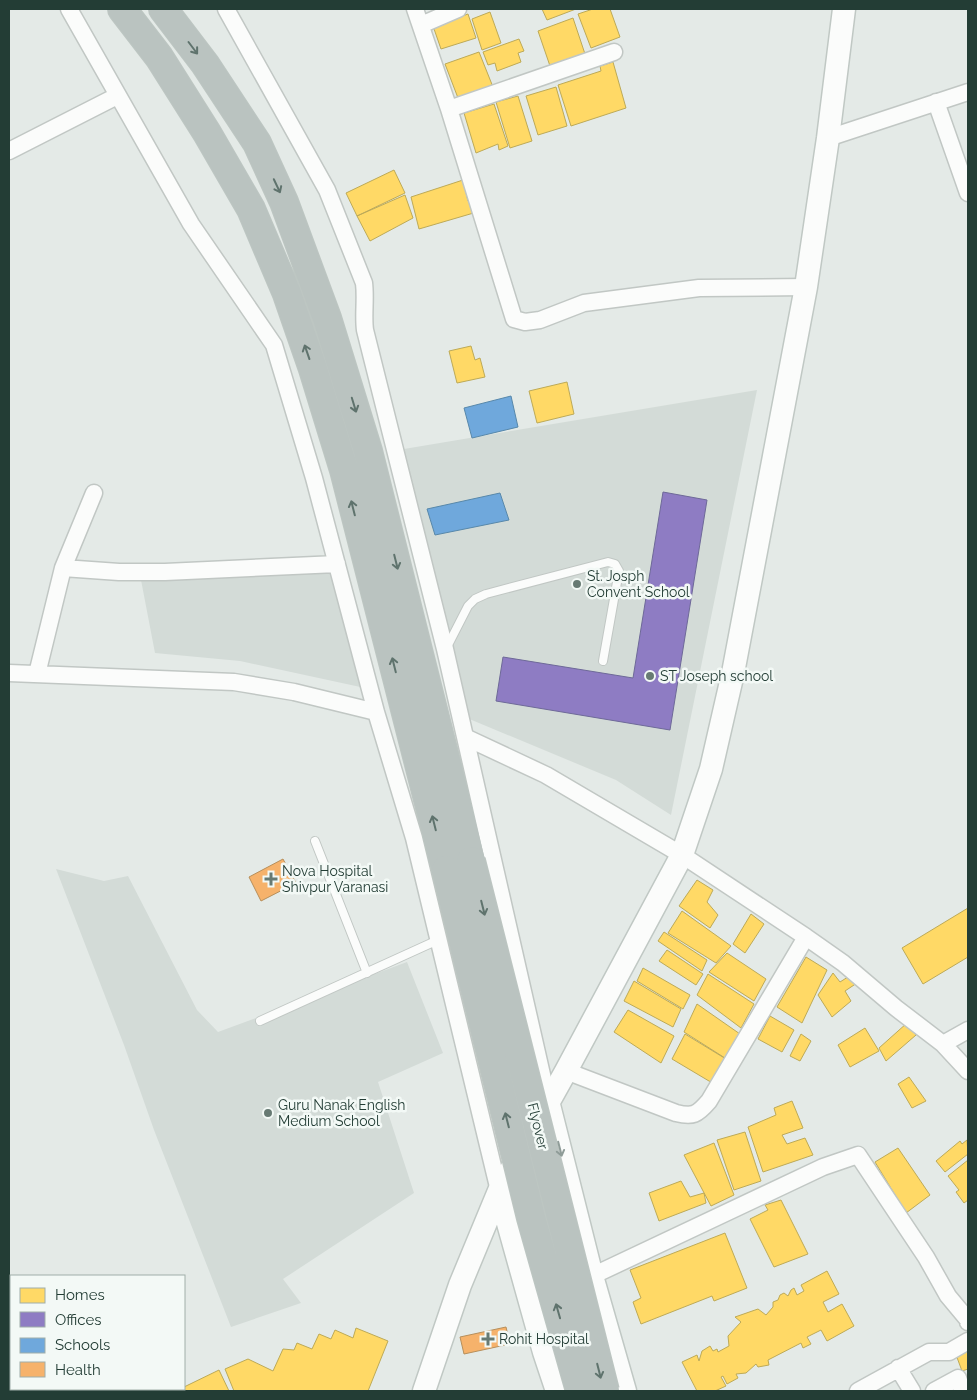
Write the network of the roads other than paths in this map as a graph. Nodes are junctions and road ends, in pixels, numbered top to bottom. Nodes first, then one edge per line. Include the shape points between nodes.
1 (69, 9) edge
2 (122, 9) edge
3 (164, 9) edge
4 (226, 9) edge
5 (415, 9) edge
6 (458, 9) edge
7 (844, 9) edge
8 (421, 25) junction
9 (614, 52) dead end
10 (968, 92) edge
11 (117, 96) junction
12 (936, 102) junction
13 (449, 110) junction
14 (828, 138) junction
15 (9, 151) edge
16 (968, 193) edge
17 (806, 287) junction
18 (94, 493) dead end
19 (337, 564) junction
20 (63, 568) junction
21 (445, 649) junction
22 (602, 661) dead end
23 (9, 673) edge
24 (37, 674) junction
25 (376, 712) junction
26 (465, 737) junction
27 (315, 841) dead end
28 (682, 855) junction
29 (806, 936) junction
30 (438, 940) junction
31 (367, 973) junction
32 (260, 1021) dead end
33 (968, 1030) edge
34 (943, 1044) junction
35 (566, 1071) junction
36 (968, 1071) edge
37 (548, 1102) junction
38 (499, 1191) junction
39 (592, 1276) junction
40 (968, 1322) edge
41 (968, 1341) edge
42 (898, 1368) junction
43 (424, 1391) edge
44 (557, 1391) edge
45 (580, 1391) edge
46 (605, 1391) edge
47 (626, 1391) edge
48 (858, 1391) edge
49 (912, 1391) edge
50 (934, 1391) edge
51 (963, 1391) edge

1 - 11 street
45 -> 2 highway, Flyover, bridge via 531,1218 344,470 313,369 287,294 251,209 159,57
3 -> 46 highway, Flyover, bridge via 257,143 284,202 328,318 368,451
4 - 21 street via 327,190 364,284 365,330
5 - 8 street
6 - 8 street
7 - 14 street
8 - 13 street
9 - 13 street
10 - 12 street
11 - 15 street
11 - 19 street via 191,224 274,345
12 - 14 street
12 - 16 street
13 - 17 street via 514,319 525,322 540,320 584,303 699,288
14 - 17 street
17 - 28 street via 733,673 711,769
18 - 20 street
19 - 20 street via 164,572
19 - 25 street
20 - 24 street
21 - 22 lane via 475,599 608,562 619,571
21 - 26 street
23 - 24 street
24 - 25 street via 234,682 294,692
25 - 30 street via 414,838
26 - 28 street via 546,775
26 - 37 street
27 - 31 lane
28 - 29 street
28 - 35 street
29 - 34 street
29 - 35 street via 709,1102 700,1112 690,1116 676,1113
30 - 31 lane
30 - 38 street
31 - 32 lane
33 - 34 street
34 - 36 street
35 - 37 street
37 - 38 street
37 -> 39 street
38 - 43 street via 460,1285
38 - 44 street
39 - 40 street via 823,1167 858,1155
39 - 47 street
41 - 42 street via 949,1352 929,1352
42 - 48 street
42 - 49 street
50 - 51 street via 958,1378

